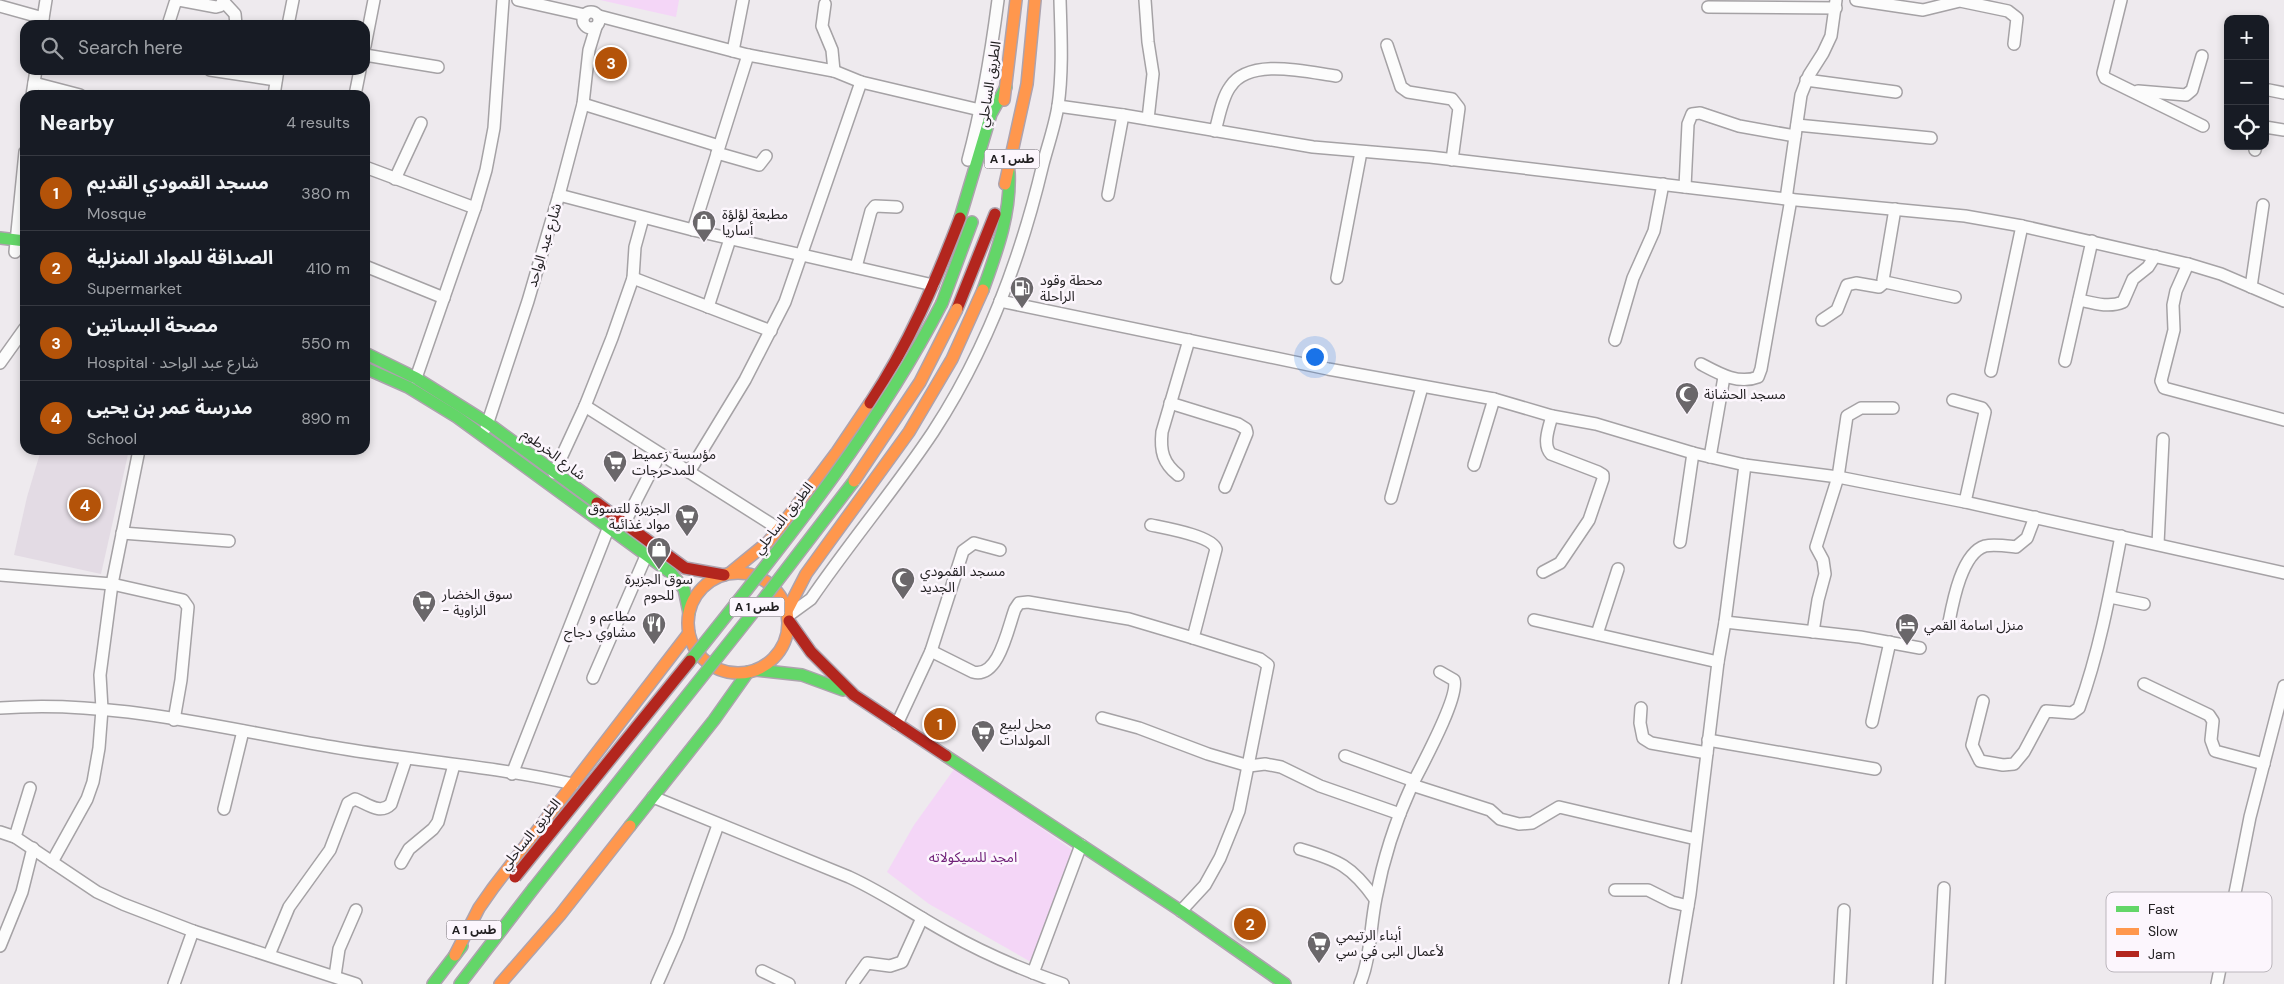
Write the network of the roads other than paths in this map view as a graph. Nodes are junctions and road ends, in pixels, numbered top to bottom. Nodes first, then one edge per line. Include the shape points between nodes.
1 (46, 0) edge
2 (293, 0) edge
3 (374, 0) edge
4 (504, 0) edge
5 (518, 0) edge
6 (586, 0) edge
7 (593, 0) edge
8 (744, 0) edge
9 (998, 0) edge
10 (1016, 0) edge
11 (1036, 0) edge
12 (1060, 0) edge
13 (1145, 0) edge
14 (1856, 0) edge
15 (2121, 0) edge
16 (223, 1) edge
17 (825, 4) dead end
18 (1836, 4) edge
19 (0, 6) edge
20 (1708, 7) dead end
21 (591, 19) junction
22 (38, 20) edge
23 (43, 20) edge
24 (170, 20) edge
25 (236, 20) edge
26 (289, 20) edge
27 (370, 20) edge
28 (2014, 44) dead end
29 (1387, 45) dead end
30 (732, 51) junction
31 (748, 55) junction
32 (370, 56) edge
33 (2202, 56) dead end
34 (438, 67) dead end
35 (834, 71) junction
36 (35, 75) edge
37 (277, 75) edge
38 (359, 75) edge
39 (1336, 76) dead end
40 (1806, 80) junction
41 (861, 82) junction
42 (1006, 87) junction
43 (33, 89) edge
44 (275, 90) edge
45 (356, 90) edge
46 (2132, 90) junction
47 (2269, 90) dead end
48 (1896, 92) dead end
49 (2284, 93) edge
50 (583, 104) junction
51 (1058, 106) junction
52 (980, 110) junction
53 (1123, 114) junction
54 (1148, 119) junction
55 (421, 123) dead end
56 (2203, 126) dead end
57 (2269, 128) edge
58 (2284, 130) edge
59 (1215, 131) junction
60 (1796, 131) junction
61 (1931, 138) dead end
62 (995, 143) dead end
63 (718, 149) junction
64 (1361, 152) junction
65 (766, 156) dead end
66 (1452, 160) junction
67 (370, 169) edge
68 (1009, 172) junction
69 (395, 179) junction
70 (1663, 184) junction
71 (1685, 187) junction
72 (559, 195) junction
73 (1108, 195) dead end
74 (1789, 199) junction
75 (2263, 205) dead end
76 (897, 207) dead end
77 (475, 208) junction
78 (976, 208) dead end
79 (1895, 210) junction
80 (643, 218) junction
81 (2022, 226) junction
82 (693, 230) junction
83 (0, 238) edge
84 (730, 239) junction
85 (20, 240) edge
86 (2092, 241) junction
87 (15, 252) edge
88 (801, 256) junction
89 (2155, 256) junction
90 (2188, 264) junction
91 (856, 267) junction
92 (370, 268) edge
93 (633, 278) junction
94 (1337, 278) dead end
95 (1884, 282) junction
96 (930, 285) junction
97 (2251, 287) junction
98 (1955, 297) dead end
99 (444, 298) junction
100 (2079, 300) junction
101 (1000, 301) junction
102 (2284, 301) edge
103 (708, 307) junction
104 (1822, 320) dead end
105 (771, 331) junction
106 (20, 335) edge
107 (1189, 340) junction
108 (1616, 340) dead end
109 (370, 355) edge
110 (2065, 361) dead end
111 (0, 362) edge
112 (1701, 364) dead end
113 (370, 370) edge
114 (1991, 371) dead end
115 (1724, 377) junction
116 (416, 378) junction
117 (1422, 387) junction
118 (1494, 399) junction
119 (1953, 400) dead end
120 (1170, 403) junction
121 (586, 406) junction
122 (1893, 408) dead end
123 (1552, 416) junction
124 (2284, 420) edge
125 (489, 424) junction
126 (481, 435) junction
127 (2164, 439) dead end
128 (1693, 453) junction
129 (660, 454) junction
130 (138, 455) edge
131 (1710, 457) junction
132 (1474, 465) dead end
133 (1745, 465) junction
134 (554, 472) junction
135 (689, 472) junction
136 (1178, 475) dead end
137 (1838, 478) junction
138 (1225, 487) dead end
139 (1391, 498) dead end
140 (1965, 502) junction
141 (2035, 517) junction
142 (624, 524) junction
143 (1151, 525) dead end
144 (608, 529) junction
145 (779, 529) junction
146 (122, 532) junction
147 (2121, 536) junction
148 (229, 541) dead end
149 (1680, 542) dead end
150 (2158, 544) junction
151 (1000, 550) dead end
152 (646, 556) junction
153 (1618, 569) dead end
154 (1543, 572) dead end
155 (2284, 573) edge
156 (727, 574) junction
157 (0, 575) edge
158 (112, 584) junction
159 (2110, 597) junction
160 (2144, 604) dead end
161 (689, 613) junction
162 (788, 616) junction
163 (1534, 620) dead end
164 (1725, 622) junction
165 (1949, 622) dead end
166 (1813, 632) junction
167 (689, 633) junction
168 (1596, 634) junction
169 (1193, 638) junction
170 (1890, 642) junction
171 (1920, 648) dead end
172 (931, 651) junction
173 (1718, 662) junction
174 (752, 671) junction
175 (1440, 672) dead end
176 (593, 678) dead end
177 (2144, 684) dead end
178 (2284, 686) edge
179 (854, 695) junction
180 (1982, 701) dead end
181 (0, 708) edge
182 (1641, 708) dead end
183 (102, 709) junction
184 (1102, 718) dead end
185 (174, 720) junction
186 (1872, 722) dead end
187 (898, 724) junction
188 (243, 731) junction
189 (1708, 740) junction
190 (1707, 753) junction
191 (1345, 756) dead end
192 (406, 759) junction
193 (2264, 764) junction
194 (454, 765) junction
195 (1249, 766) junction
196 (1875, 769) dead end
197 (512, 774) junction
198 (1413, 783) junction
199 (572, 784) junction
200 (30, 788) dead end
201 (653, 797) junction
202 (224, 809) dead end
203 (1400, 814) junction
204 (718, 824) junction
205 (0, 832) edge
206 (15, 837) junction
207 (1696, 839) junction
208 (1081, 844) junction
209 (33, 848) junction
210 (1300, 849) dead end
211 (52, 862) junction
212 (401, 863) dead end
213 (1944, 888) dead end
214 (1615, 890) dead end
215 (2235, 892) edge
216 (1376, 900) junction
217 (1688, 906) junction
218 (356, 910) dead end
219 (1844, 910) dead end
220 (1181, 911) junction
221 (922, 918) junction
222 (193, 931) junction
223 (0, 946) edge
224 (269, 955) junction
225 (455, 955) junction
226 (762, 971) dead end
227 (335, 976) junction
228 (1037, 978) edge
229 (1283, 983) edge
230 (174, 984) edge
231 (356, 984) edge
232 (433, 984) edge
233 (460, 984) edge
234 (500, 984) edge
235 (657, 984) edge
236 (790, 984) edge
237 (852, 984) edge
238 (1063, 984) edge
239 (1360, 984) edge
240 (1675, 984) edge
241 (1840, 984) edge
242 (1939, 984) edge

1 - 23 street
2 - 26 street
3 - 27 street
4 - 77 street via 494,128
5 - 21 street
6 - 21 street, شارع عبد الواحد
7 - 21 street, شارع عبد الواحد
8 - 30 street
9 - 52 street
10 - 42 main road, الطريق الساحلي / A 1 طس
11 - 68 main road, A 1 طس via 1027,84
12 - 51 street
13 - 54 street via 1153,74
14 - 28 street via 1923,10 1960,1 2008,11 2017,18
15 - 46 street via 2102,73 2111,83
16 - 24 street via 216,7 179,0
16 - 25 street via 235,14
17 - 35 street via 822,26 832,50
18 - 20 street
18 - 40 street via 1831,36
19 - 22 street
21 - 30 street via 618,20
21 - 50 street, شارع عبد الواحد
29 - 66 street via 1402,87 1408,92 1452,99 1457,104
30 - 31 street
31 - 35 street
31 - 63 street
32 - 34 street
33 - 46 street via 2192,90 2186,94
35 - 41 street
36 - 43 street
37 - 44 street
38 - 45 street
39 - 59 street via 1278,69 1248,73 1229,87
40 - 48 street
40 - 60 street
41 - 52 street
41 - 88 street
42 - 62 main road, الطريق الساحلي / A 1 طس
42 - 96 main road via 992,114 965,204
46 - 56 street
47 - 49 street
50 - 63 street
50 - 72 street, شارع عبد الواحد
51 - 53 street
51 - 101 street via 1034,203
52 - 96 street
53 - 54 street
53 - 73 street
54 - 59 street
55 - 69 street
57 - 58 street
59 - 64 street
60 - 61 street
60 - 71 street via 1739,126 1700,113 1692,114 1688,124
60 - 74 street
63 - 65 street via 759,165
63 - 82 street
64 - 66 street
64 - 94 street
66 - 70 street
67 - 69 street
68 - 162 main road via 1007,214 998,248 960,344 909,432 806,574
68 - 233 main road, A 1 طس, bridge via 958,309 920,382 859,474
69 - 77 street
70 - 71 street
70 - 108 street via 1654,231 1633,278
71 - 74 street
72 - 80 street
72 - 125 street, شارع عبد الواحد
74 - 79 street
74 - 115 street via 1758,377 1750,380
75 - 97 street
76 - 91 street via 875,206 871,211
77 - 99 street
78 - 225 main road, الطريق الساحلي / A 1 طس, bridge via 942,303 893,392 844,463
79 - 81 street via 1965,216
79 - 95 street
80 - 82 street
80 - 93 street
81 - 86 street
81 - 114 street
82 - 84 street
83 - 85 main road
84 - 88 street
84 - 103 street
85 - 87 street
86 - 89 street
86 - 100 street
88 - 91 street
88 - 105 street
89 - 90 street
89 - 100 street via 2148,267 2133,279 2123,302 2105,305
90 - 97 street
90 - 124 street via 2173,305 2174,330 2162,385
91 - 96 street
92 - 99 street
93 - 103 street
93 - 121 street
95 - 98 street
95 - 104 street via 1879,287 1856,283 1847,285 1837,310
96 - 145 main road via 910,337 878,392
97 - 102 street
99 - 116 street
100 - 110 street
101 - 107 street
101 - 162 street via 969,370 933,432 811,599
103 - 105 street
105 - 135 street
106 - 111 street
107 - 117 street
107 - 120 street
109 - 116 main road, شارع الخرطوم
112 - 115 street
113 - 126 main road, شارع الخرطوم via 435,403
115 - 131 street
116 - 125 main road, شارع الخرطوم
117 - 118 street
117 - 139 street
118 - 123 street
118 - 132 street
119 - 140 street via 1982,408 1985,412
120 - 136 street via 1160,446 1165,461
120 - 138 street via 1246,429
121 - 129 street
121 - 134 street
122 - 137 street via 1861,408 1849,414
123 - 128 street via 1596,424
123 - 154 street via 1546,444 1548,451 1598,472 1603,479 1589,520 1560,563
125 - 126 street, شارع عبد الواحد
125 - 134 main road, شارع الخرطوم
126 - 144 main road, شارع الخرطوم
127 - 150 street
128 - 131 street
128 - 149 street
129 - 135 street
129 - 142 street
130 - 146 street
131 - 133 street
133 - 137 street
133 - 164 street
134 - 142 main road, شارع الخرطوم
135 - 145 street
137 - 140 street
137 - 166 street via 1816,547 1825,574
140 - 141 street
141 - 147 street
141 - 165 street via 2027,538 2016,547 1986,546 1970,556 1955,594
142 - 156 main road, شارع الخرطوم via 685,568
143 - 169 street via 1207,539 1215,545
144 - 152 main road, شارع الخرطوم
144 - 197 street
145 - 156 main road via 768,542
146 - 148 street
146 - 158 street
147 - 150 street
147 - 159 street
150 - 155 street
151 - 172 street via 974,543 963,551
152 - 161 main road, شارع الخرطوم via 682,585
152 - 176 street
153 - 168 street
156 - 161 main road via 701,589
156 - 162 main road via 749,574 766,581 776,589
157 - 158 street
158 - 183 street via 100,675
158 - 185 street via 178,598 188,607
159 - 160 street
159 - 180 street via 2079,708 2072,713 2046,711 2014,764 1980,761 1972,745
161 - 167 main road
162 - 174 main road via 787,634 776,656
162 - 179 main road via 811,652
163 - 168 street
164 - 166 street
164 - 173 street
166 - 170 street
167 - 174 main road via 694,646 711,665 735,673
167 - 199 main road
168 - 173 street
169 - 172 street via 1129,620 1028,602 1019,603 1014,609 999,655 986,672 973,672
169 - 195 street via 1260,659 1268,665
170 - 171 street
170 - 186 street
172 - 187 street
173 - 189 street
174 - 179 main road via 802,675
174 - 201 main road
175 - 198 street via 1454,680 1455,690
177 - 193 street via 2210,715 2214,721 2211,740 2215,751
178 - 193 street
179 - 187 main road
181 - 183 street via 39,705
182 - 190 street via 1643,738 1651,743
183 - 185 street
183 - 211 street via 99,748 90,791
184 - 195 street
185 - 188 street
187 - 208 main road
188 - 192 street
188 - 202 street
189 - 190 street
189 - 196 street
190 - 207 street
191 - 198 street
192 - 194 street
192 - 224 street via 387,808 380,809 355,799 348,803 330,850 289,907
193 - 215 street
194 - 197 street
194 - 212 street via 438,822 409,849
195 - 203 street via 1281,767 1320,786
195 - 220 street via 1239,811 1220,858 1204,885
197 - 199 street
198 - 203 street
198 - 207 street via 1490,810 1500,819 1519,824 1532,823 1559,807
199 - 225 main road via 479,908
200 - 206 street
201 - 204 street
201 - 234 main road via 561,914
203 - 216 street
204 - 221 street via 871,887
204 - 235 street via 678,936
205 - 206 street
206 - 209 street
207 - 217 street
208 - 220 main road
208 - 228 street
209 - 211 street
209 - 223 street via 22,892
210 - 216 street via 1340,863 1354,873
211 - 222 street via 97,892
213 - 242 street
214 - 217 street via 1648,890
216 - 239 street via 1372,937
217 - 240 street
218 - 227 street via 339,949
219 - 241 street
220 - 229 main road
221 - 228 street
221 - 237 street via 902,962 890,966 867,963
222 - 224 street
222 - 230 street
224 - 227 street
225 - 232 main road, الطريق الساحلي / A 1 طس
226 - 236 street
227 - 231 street
228 - 238 street

